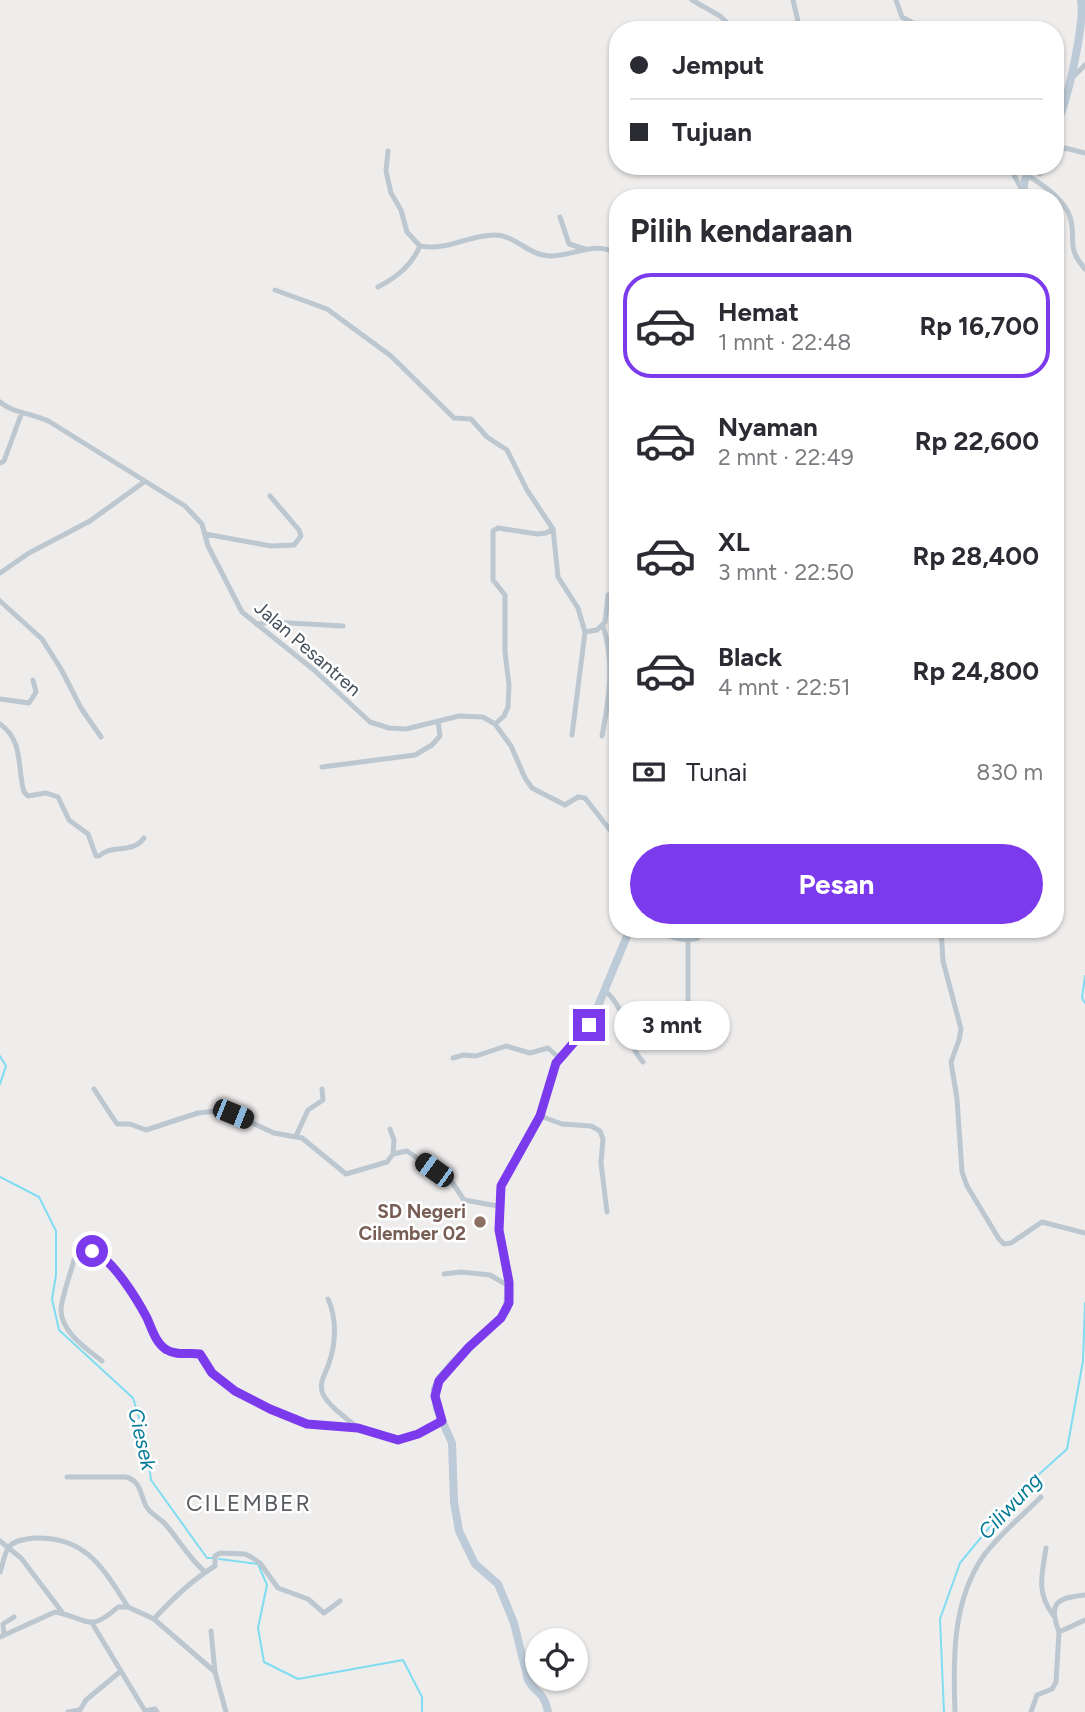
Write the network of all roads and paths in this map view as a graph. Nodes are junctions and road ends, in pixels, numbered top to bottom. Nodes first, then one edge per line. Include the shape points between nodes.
1 (692, 0) edge
2 (793, 0) edge
3 (896, 0) edge
4 (1081, 0) edge
5 (1084, 19) edge
6 (725, 21) edge
7 (798, 21) edge
8 (909, 21) edge
9 (1085, 65) edge
10 (1068, 82) junction
11 (1064, 102) edge
12 (1064, 149) edge
13 (388, 152) dead end
14 (1085, 153) edge
15 (1033, 175) edge
16 (1047, 189) edge
17 (1064, 206) edge
18 (560, 217) dead end
19 (420, 246) junction
20 (609, 249) edge
21 (588, 250) junction
22 (1085, 269) edge
23 (378, 287) dead end
24 (275, 290) dead end
25 (0, 402) edge
26 (22, 412) junction
27 (0, 463) edge
28 (144, 482) junction
29 (270, 496) dead end
30 (553, 529) junction
31 (205, 534) junction
32 (0, 573) edge
33 (608, 594) dead end
34 (0, 601) edge
35 (256, 624) junction
36 (343, 626) dead end
37 (603, 626) junction
38 (585, 632) junction
39 (609, 651) edge
40 (33, 680) dead end
41 (609, 686) edge
42 (0, 699) edge
43 (438, 721) junction
44 (0, 724) edge
45 (495, 724) junction
46 (572, 735) dead end
47 (602, 736) dead end
48 (101, 737) dead end
49 (322, 767) dead end
50 (609, 829) edge
51 (144, 838) dead end
52 (627, 938) edge
53 (675, 938) edge
54 (698, 938) edge
55 (942, 938) edge
56 (688, 940) junction
57 (605, 991) junction
58 (688, 1006) dead end
59 (453, 1058) dead end
60 (559, 1058) junction
61 (643, 1062) dead end
62 (94, 1089) dead end
63 (321, 1089) dead end
64 (540, 1116) junction
65 (390, 1129) dead end
66 (296, 1136) junction
67 (393, 1154) junction
68 (498, 1206) junction
69 (607, 1212) dead end
70 (1085, 1233) edge
71 (444, 1274) dead end
72 (509, 1286) junction
73 (328, 1299) dead end
74 (102, 1361) dead end
75 (442, 1421) junction
76 (358, 1428) junction
77 (67, 1477) dead end
78 (1041, 1497) dead end
79 (0, 1541) edge
80 (8, 1548) junction
81 (1046, 1548) dead end
82 (204, 1571) junction
83 (0, 1572) edge
84 (1085, 1595) edge
85 (340, 1601) dead end
86 (128, 1607) junction
87 (64, 1614) junction
88 (1053, 1615) junction
89 (14, 1617) dead end
90 (155, 1619) junction
91 (1085, 1620) edge
92 (92, 1623) junction
93 (211, 1632) dead end
94 (1059, 1632) junction
95 (2, 1636) edge
96 (121, 1671) junction
97 (215, 1672) junction
98 (68, 1712) edge
99 (157, 1712) edge
100 (226, 1712) edge
101 (548, 1712) edge
102 (955, 1712) edge
103 (1031, 1712) edge

1 - 6 street
2 - 7 street
3 - 8 street via 902,17
4 - 5 street
5 - 10 street
9 - 10 street
10 - 11 street
12 - 14 street
13 - 19 street via 390,189 407,232
15 - 16 street
17 - 22 street via 1073,251
18 - 21 street via 570,246
19 - 21 street via 437,248 496,235 547,256
19 - 23 street via 400,273
20 - 21 street
24 - 30 street via 327,309 391,356 454,418 473,421 507,450
25 - 26 street, Jalan Pesantren
26 - 27 street
26 - 28 street, Jalan Pesantren via 50,422
28 - 31 street, Jalan Pesantren via 185,506 201,522
28 - 32 street via 90,521
29 - 31 street via 299,530 301,536 294,545 271,547
30 - 38 street via 558,577 578,608
30 - 45 street via 542,534 494,531 493,580 506,600 509,685 508,708
31 - 35 street, Jalan Pesantren via 232,595
33 - 37 street
34 - 48 street via 42,639
35 - 36 street
35 - 43 street, Jalan Pesantren via 374,724 406,729
37 - 38 street
37 - 39 street
38 - 46 street
40 - 42 street via 36,692 29,703
41 - 47 street
43 - 45 street, Jalan Pesantren via 475,715
43 - 49 street via 440,736 419,754
44 - 51 street via 15,741 25,794 48,793 59,798 70,821 88,834 96,856 107,850 133,848
45 - 50 street via 534,790 565,806 585,797
52 - 57 street
53 - 56 street
54 - 56 street
55 - 70 street via 961,1029 951,1062 964,1180 1003,1243 1011,1243 1042,1222
56 - 58 street
57 - 60 street via 589,1025
57 - 61 street via 620,1008
59 - 60 street via 506,1046 530,1053 548,1048
60 - 64 street
62 - 66 street via 119,1125 151,1129 192,1114 217,1111 274,1133
63 - 66 street via 323,1100 308,1111
64 - 68 street via 502,1182
64 - 69 street via 600,1131
65 - 67 street
66 - 67 street via 346,1174 387,1163
67 - 68 street via 411,1153 452,1182 466,1201
68 - 72 street
71 - 72 street via 490,1275
72 - 75 street via 504,1315 437,1384 435,1400
73 - 76 street via 334,1336 322,1390 330,1404
74 - 76 street via 74,1336 61,1310 74,1260 87,1251 97,1253 112,1267 167,1350 200,1354 217,1378 270,1409 313,1425
75 - 76 street via 398,1440
75 - 101 street via 452,1445 459,1531 475,1564 498,1584 528,1679 542,1693
77 - 82 street via 134,1480 149,1511
78 - 102 street via 991,1547 968,1585 956,1633
79 - 80 street
80 - 83 street
80 - 86 street via 31,1538 74,1543 99,1564
80 - 87 street
81 - 88 street via 1041,1590
82 - 85 street via 216,1565 215,1556 222,1552 245,1554 262,1566 278,1588 308,1599 324,1613
82 - 90 street
84 - 88 street via 1061,1600
86 - 90 street
86 - 92 street via 118,1606 103,1620
87 - 92 street
87 - 95 street via 55,1612
88 - 94 street
89 - 95 street via 4,1623
90 - 97 street
91 - 94 street
92 - 96 street
93 - 97 street
94 - 103 street via 1056,1682 1052,1689 1037,1695
96 - 98 street via 80,1710
96 - 99 street via 145,1711
97 - 100 street

